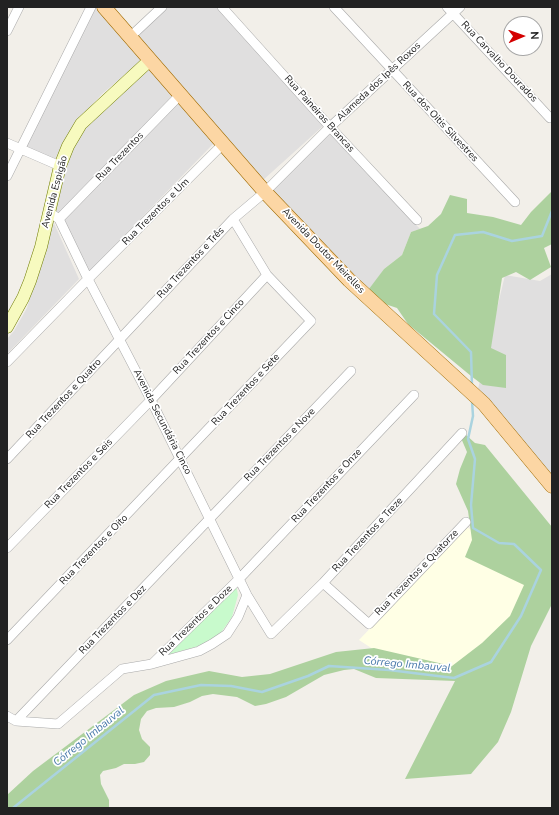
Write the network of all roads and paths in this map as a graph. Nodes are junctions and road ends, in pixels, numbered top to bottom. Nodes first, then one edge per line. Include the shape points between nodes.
1 (19, 7) edge
2 (91, 7) edge
3 (104, 7) edge
4 (162, 7) edge
5 (222, 7) edge
6 (334, 7) edge
7 (454, 9) edge
8 (7, 31) edge
9 (130, 37) junction
10 (150, 60) junction
11 (391, 70) junction
12 (180, 95) junction
13 (550, 118) dead end
14 (330, 127) junction
15 (7, 143) edge
16 (223, 144) junction
17 (20, 150) junction
18 (60, 166) junction
19 (7, 176) edge
20 (265, 192) junction
21 (515, 202) dead end
22 (54, 216) junction
23 (233, 219) junction
24 (417, 220) dead end
25 (267, 275) junction
26 (88, 279) junction
27 (7, 327) edge
28 (120, 339) junction
29 (7, 362) edge
30 (351, 371) dead end
31 (414, 394) dead end
32 (151, 400) junction
33 (462, 433) dead end
34 (7, 459) edge
35 (180, 459) junction
36 (552, 486) edge
37 (210, 519) junction
38 (466, 522) dead end
39 (7, 548) edge
40 (240, 578) junction
41 (323, 583) junction
42 (247, 595) junction
43 (271, 634) joint
44 (7, 640) edge
45 (152, 664) junction
46 (7, 716) edge
47 (16, 721) junction

1 - 8 street
2 - 17 street
3 - 9 main road, Avenida Doutor Meirelles
4 - 9 street
5 - 14 street, Rua Paineiras Brancas
6 - 11 street, Rua dos Oitis Silvestres
7 - 11 street, Alameda dos Ipês Roxos
7 - 13 street, Rua Carvalho Dourados
9 - 10 main road, Avenida Doutor Meirelles
10 - 12 main road, Avenida Doutor Meirelles
10 - 18 street, Avenida Espigão via 81,124
11 - 14 street, Alameda dos Ipês Roxos
11 - 21 street, Rua dos Oitis Silvestres
12 - 16 main road, Avenida Doutor Meirelles
12 - 22 street, Rua Trezentos
14 - 20 street, Alameda dos Ipês Roxos
14 - 24 street, Rua Paineiras Brancas
15 - 17 street
16 - 20 main road, Avenida Doutor Meirelles
16 - 26 street, Rua Trezentos e Um
17 - 18 street
17 - 19 street
18 - 22 street, Avenida Espigão
20 - 23 street, Rua Trezentos e Três
20 - 36 main road, Avenida Doutor Meirelles via 349,280 484,404
22 - 26 street, Avenida Secundária Cinco
22 - 27 street, Avenida Espigão via 23,298
23 - 25 street
23 - 28 street, Rua Trezentos e Três
25 - 32 street, Rua Trezentos e Cinco
25 - 35 street, Rua Trezentos e Sete via 311,321
26 - 28 street, Avenida Secundária Cinco
26 - 29 street, Rua Trezentos e Um
28 - 32 street, Avenida Secundária Cinco
28 - 34 street, Rua Trezentos e Quatro
30 - 37 street, Rua Trezentos e Nove
31 - 40 street, Rua Trezentos e Onze
32 - 35 street, Avenida Secundária Cinco
32 - 39 street, Rua Trezentos e Seis
33 - 41 street, Rua Trezentos e Treze
35 - 37 street, Avenida Secundária Cinco
35 - 44 street, Rua Trezentos e Oito
37 - 40 street, Avenida Secundária Cinco
37 - 47 street, Rua Trezentos e Dez
38 - 41 street, Rua Trezentos e Quatorze via 369,624
40 - 42 street, Avenida Secundária Cinco
40 - 45 street, Rua Trezentos e Doze
41 - 43 street, Rua Trezentos e Treze
42 - 43 street, Avenida Secundária Cinco
42 - 45 street via 238,617 227,634 199,651
45 - 47 street via 122,669 58,724
46 - 47 street

